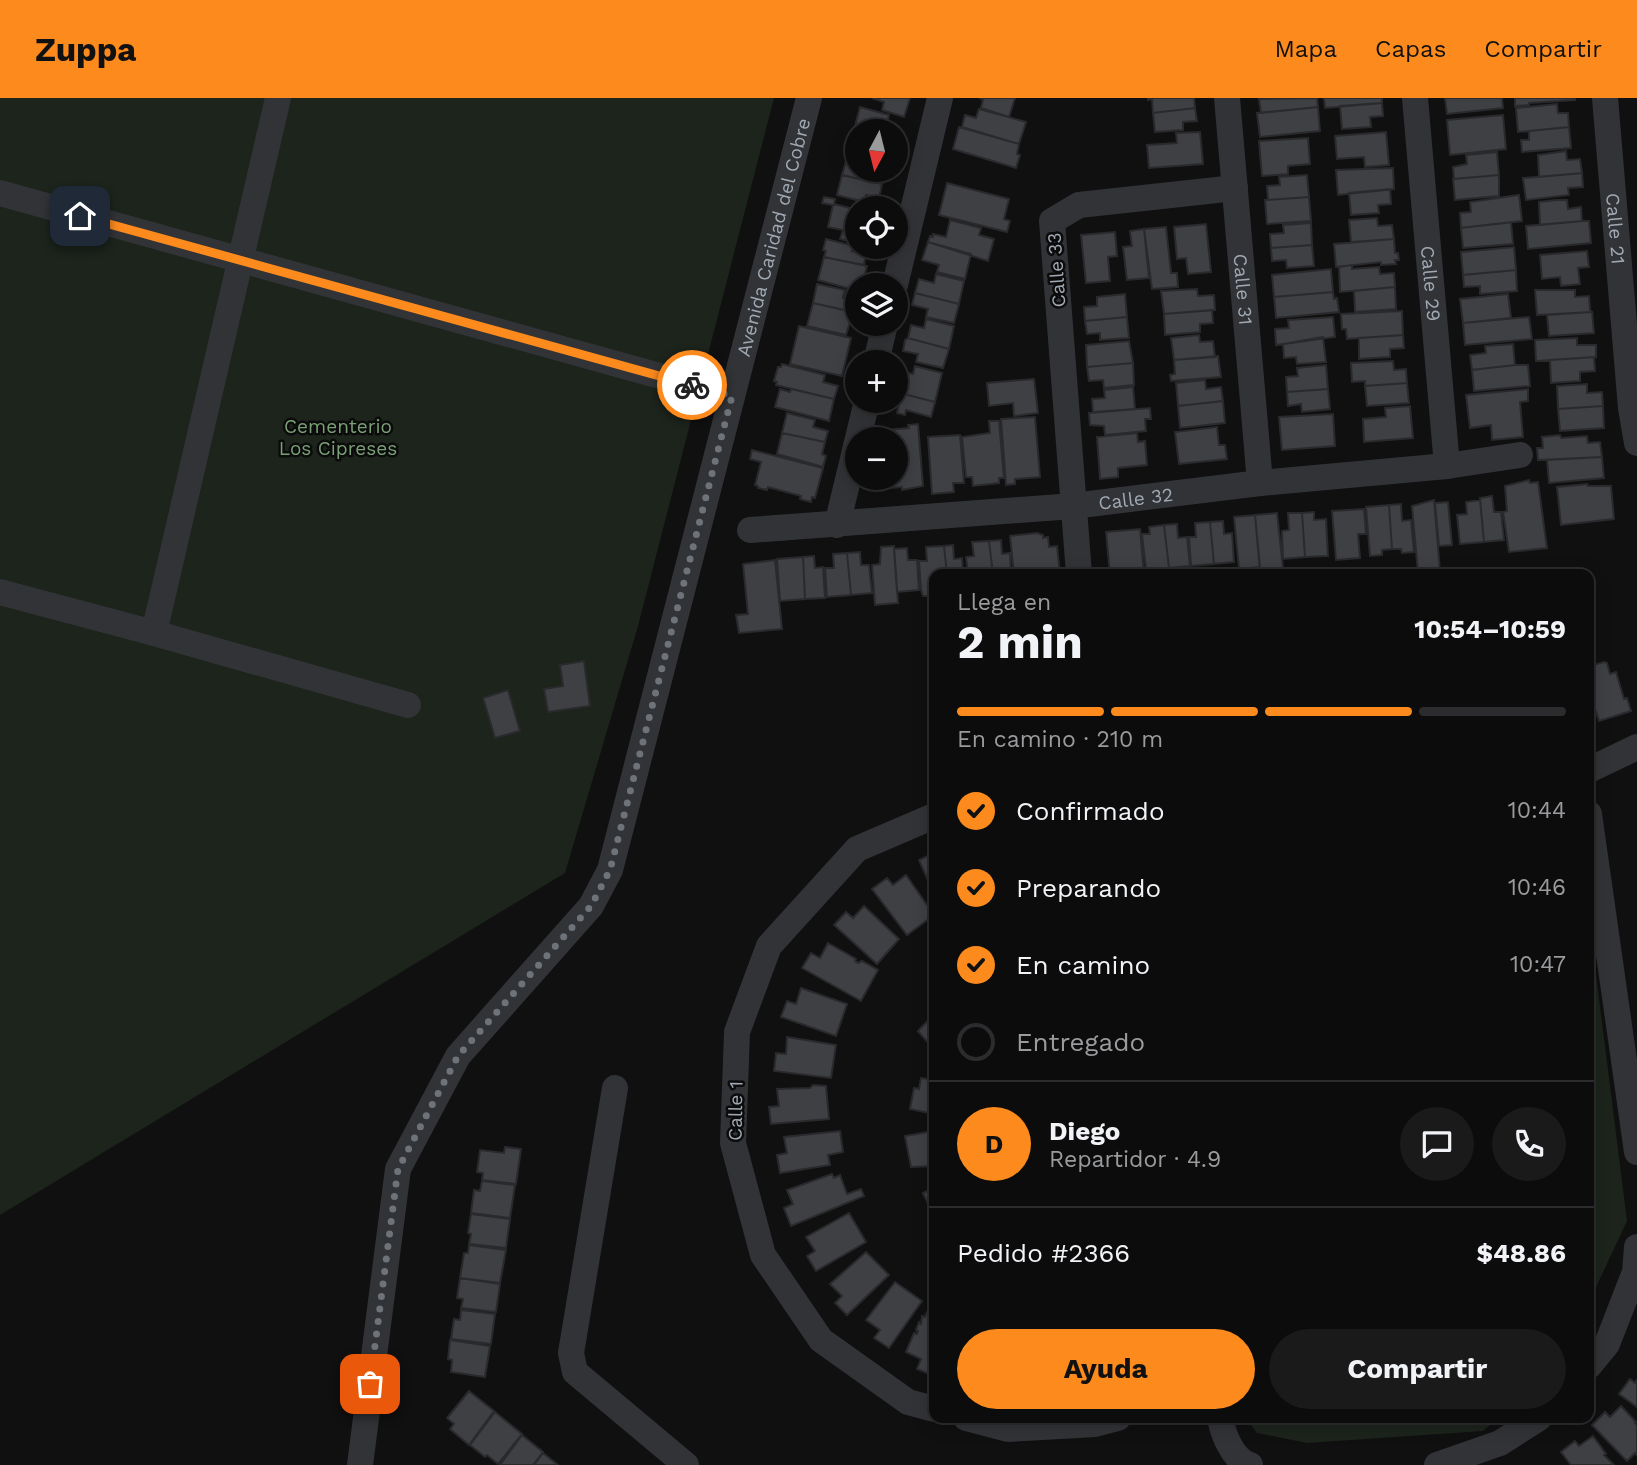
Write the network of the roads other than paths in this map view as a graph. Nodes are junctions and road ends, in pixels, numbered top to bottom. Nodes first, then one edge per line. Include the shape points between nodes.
1 (278, 98) edge
2 (809, 98) edge
3 (940, 98) edge
4 (1227, 98) edge
5 (1415, 98) edge
6 (1605, 98) edge
7 (1235, 188) junction
8 (0, 193) edge
9 (241, 260) junction
10 (898, 273) edge
11 (732, 396) junction
12 (1634, 407) edge
13 (864, 413) edge
14 (1637, 443) edge
15 (1520, 456) dead end
16 (1447, 466) junction
17 (1261, 483) junction
18 (1073, 506) junction
19 (836, 525) junction
20 (750, 530) dead end
21 (1079, 569) edge
22 (0, 592) edge
23 (154, 633) junction
24 (408, 705) dead end
25 (1637, 747) edge
26 (1594, 768) edge
27 (929, 818) edge
28 (1594, 849) edge
29 (615, 1088) dead end
30 (1637, 1152) edge
31 (1637, 1247) edge
32 (1594, 1360) edge
33 (929, 1408) edge
34 (985, 1423) edge
35 (1099, 1423) edge
36 (1221, 1423) edge
37 (1531, 1423) edge
38 (360, 1465) edge
39 (686, 1465) edge
40 (1250, 1465) edge
41 (1437, 1465) edge

1 - 9 street
2 - 11 street, Avenida Caridad del Cobre
3 - 10 street
4 - 7 street, Calle 31
5 - 16 street, Calle 29
6 - 12 street, Calle 21
7 - 17 street, Calle 31
7 - 18 street, Calle 33 via 1079,205 1052,221
8 - 9 street
9 - 11 street
9 - 23 street
11 - 38 street, Avenida Caridad del Cobre via 610,870 591,906 458,1056 398,1169
12 - 14 street, Calle 21
13 - 19 street
15 - 16 street, Calle 32
16 - 17 street, Calle 32
17 - 18 street, Calle 32
18 - 19 street, Calle 32
18 - 21 street
19 - 20 street, Calle 32
22 - 23 street
23 - 24 street
25 - 26 street
27 - 33 street, Calle 1 via 857,849 769,946 737,1032 733,1143 763,1255 821,1340 908,1402
28 - 30 street
29 - 39 street via 571,1353 575,1373
31 - 32 street via 1635,1272 1607,1344
34 - 35 street via 1008,1429
36 - 40 street via 1223,1434 1243,1463
37 - 41 street via 1500,1443

